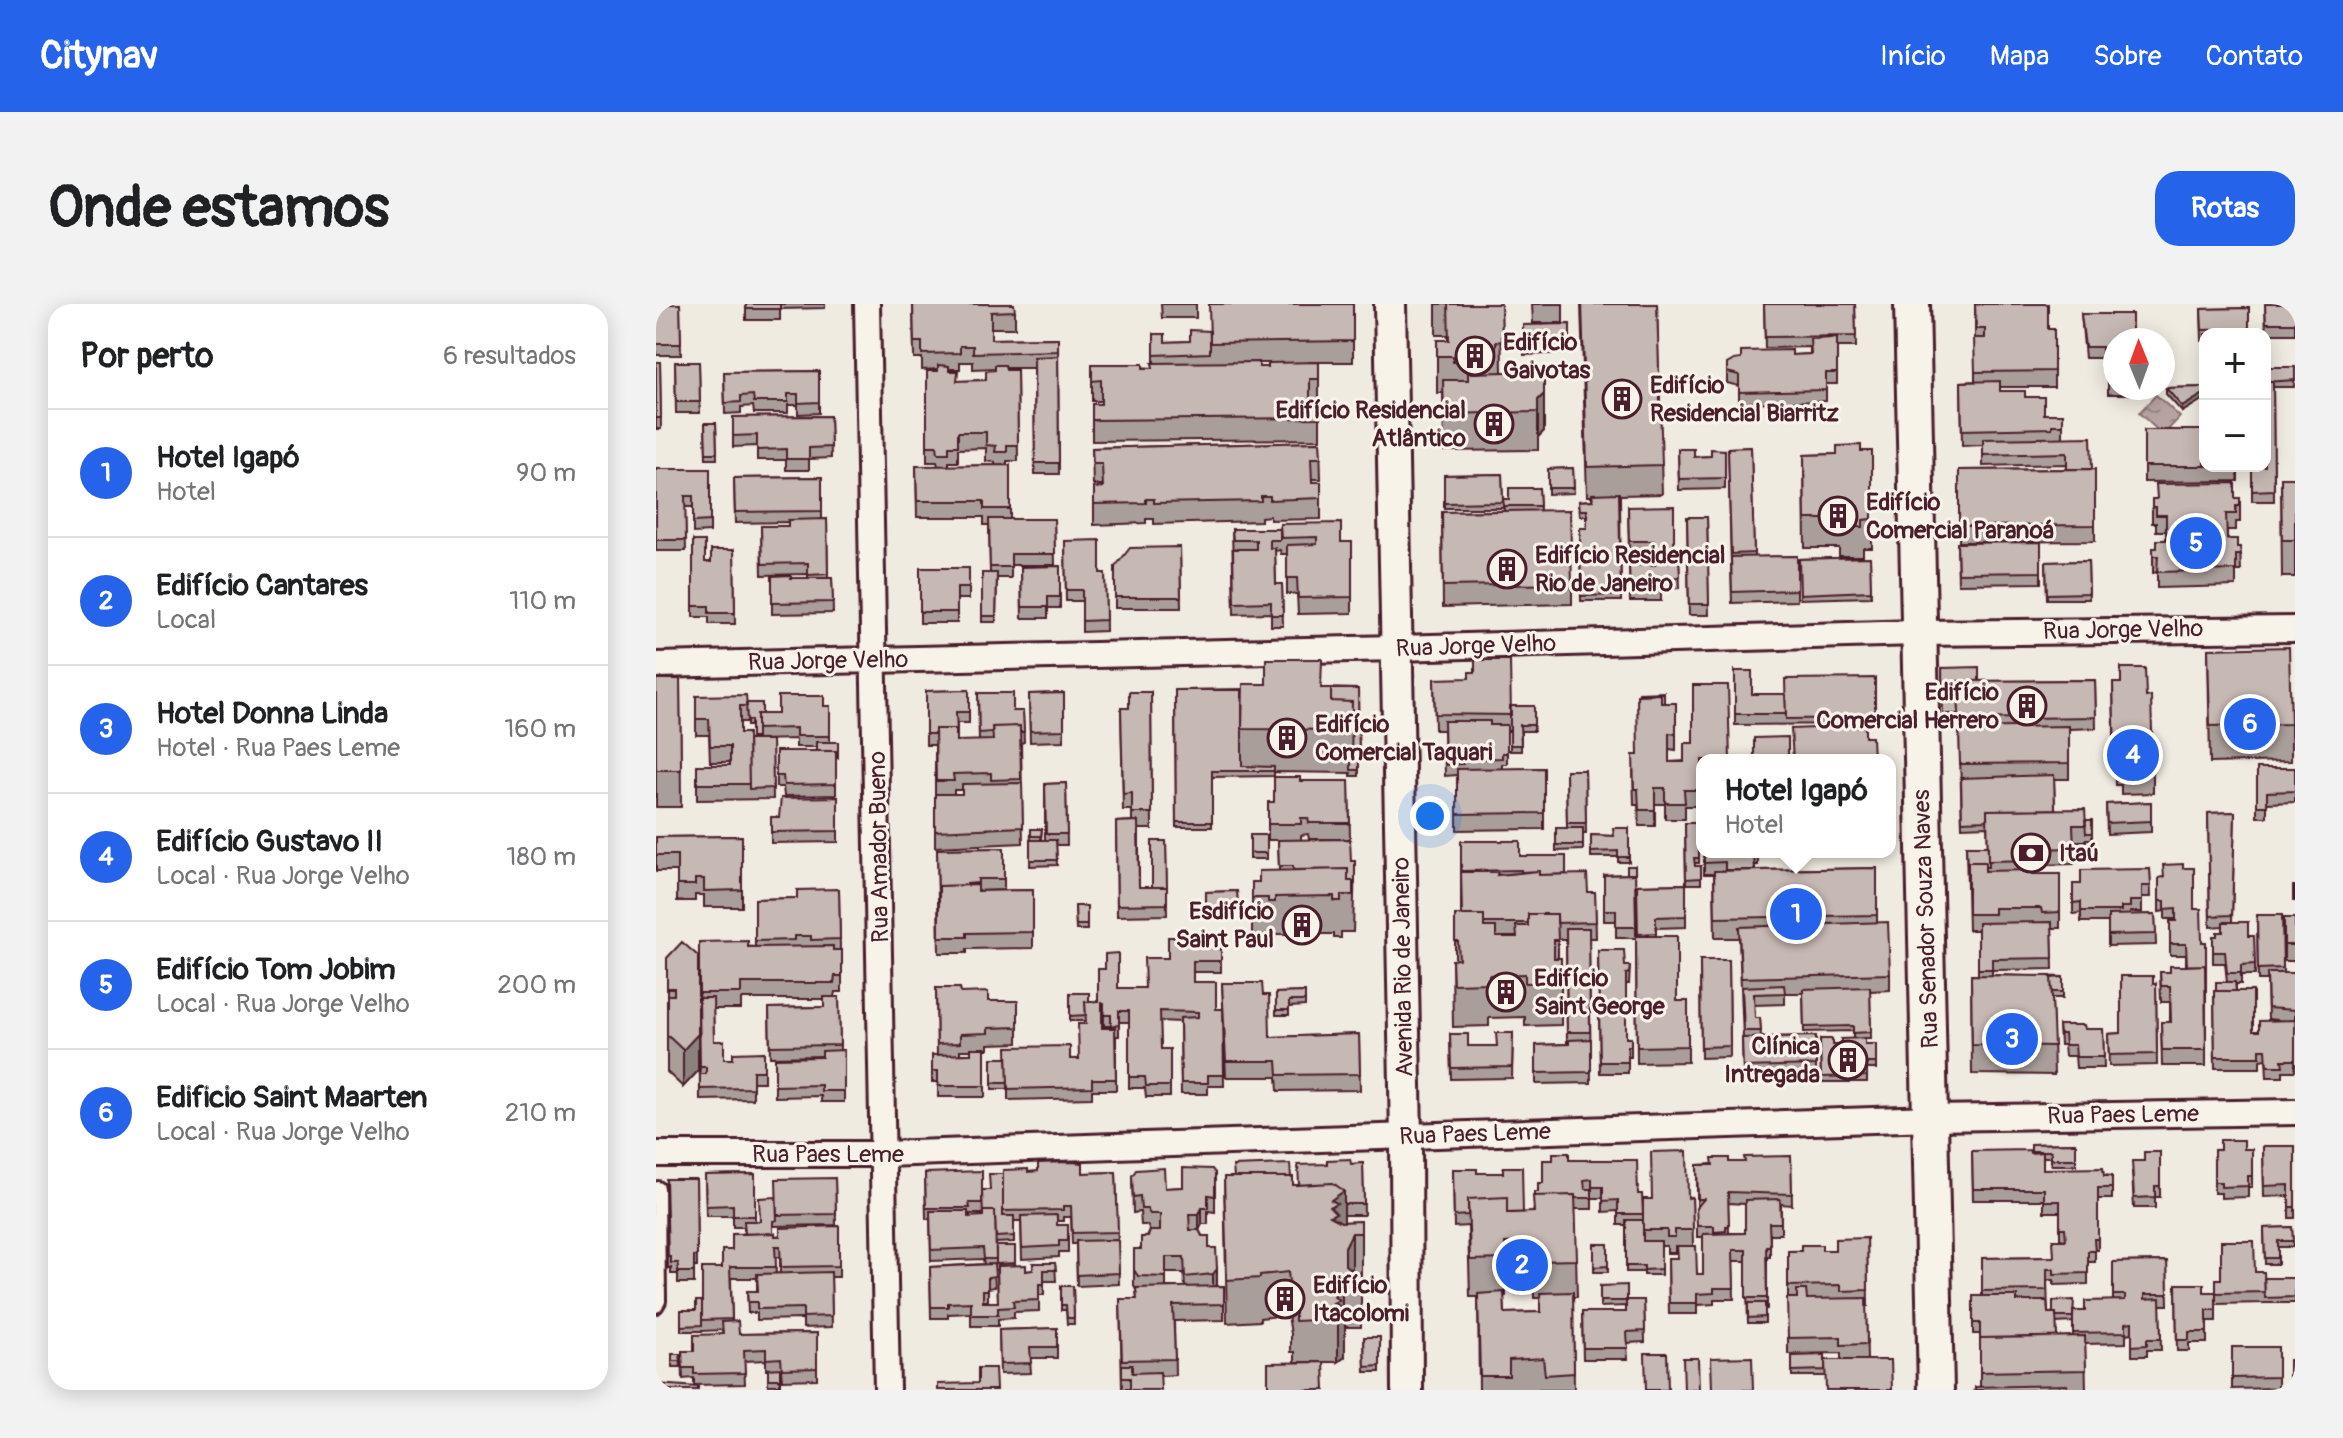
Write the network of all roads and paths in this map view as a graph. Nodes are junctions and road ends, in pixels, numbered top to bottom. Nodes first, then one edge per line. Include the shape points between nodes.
1 (867, 304) edge
2 (1390, 304) edge
3 (1912, 304) edge
4 (2295, 629) edge
5 (1917, 633) junction
6 (1397, 648) junction
7 (875, 660) junction
8 (656, 665) edge
9 (2295, 1112) edge
10 (1932, 1118) junction
11 (1406, 1137) junction
12 (656, 1154) edge
13 (884, 1154) junction
14 (658, 1188) dead end
15 (656, 1306) edge
16 (887, 1390) edge
17 (1407, 1390) edge
18 (1936, 1390) edge

1 - 7 street, Rua Amador Bueno
2 - 6 street, Avenida Rio de Janeiro
3 - 5 main road, Rua Senador Souza Naves
4 - 5 street, Rua Jorge Velho
5 - 6 street, Rua Jorge Velho
5 - 10 main road, Rua Senador Souza Naves
6 - 7 street, Rua Jorge Velho
6 - 11 street, Avenida Rio de Janeiro
7 - 8 street, Rua Jorge Velho
7 - 13 street, Rua Amador Bueno
9 - 10 street, Rua Paes Leme
10 - 11 street, Rua Paes Leme
10 - 18 main road, Rua Senador Souza Naves
11 - 13 street, Rua Paes Leme
11 - 17 street, Avenida Rio de Janeiro
12 - 13 street, Rua Paes Leme
13 - 16 street, Rua Amador Bueno
14 - 15 lane

